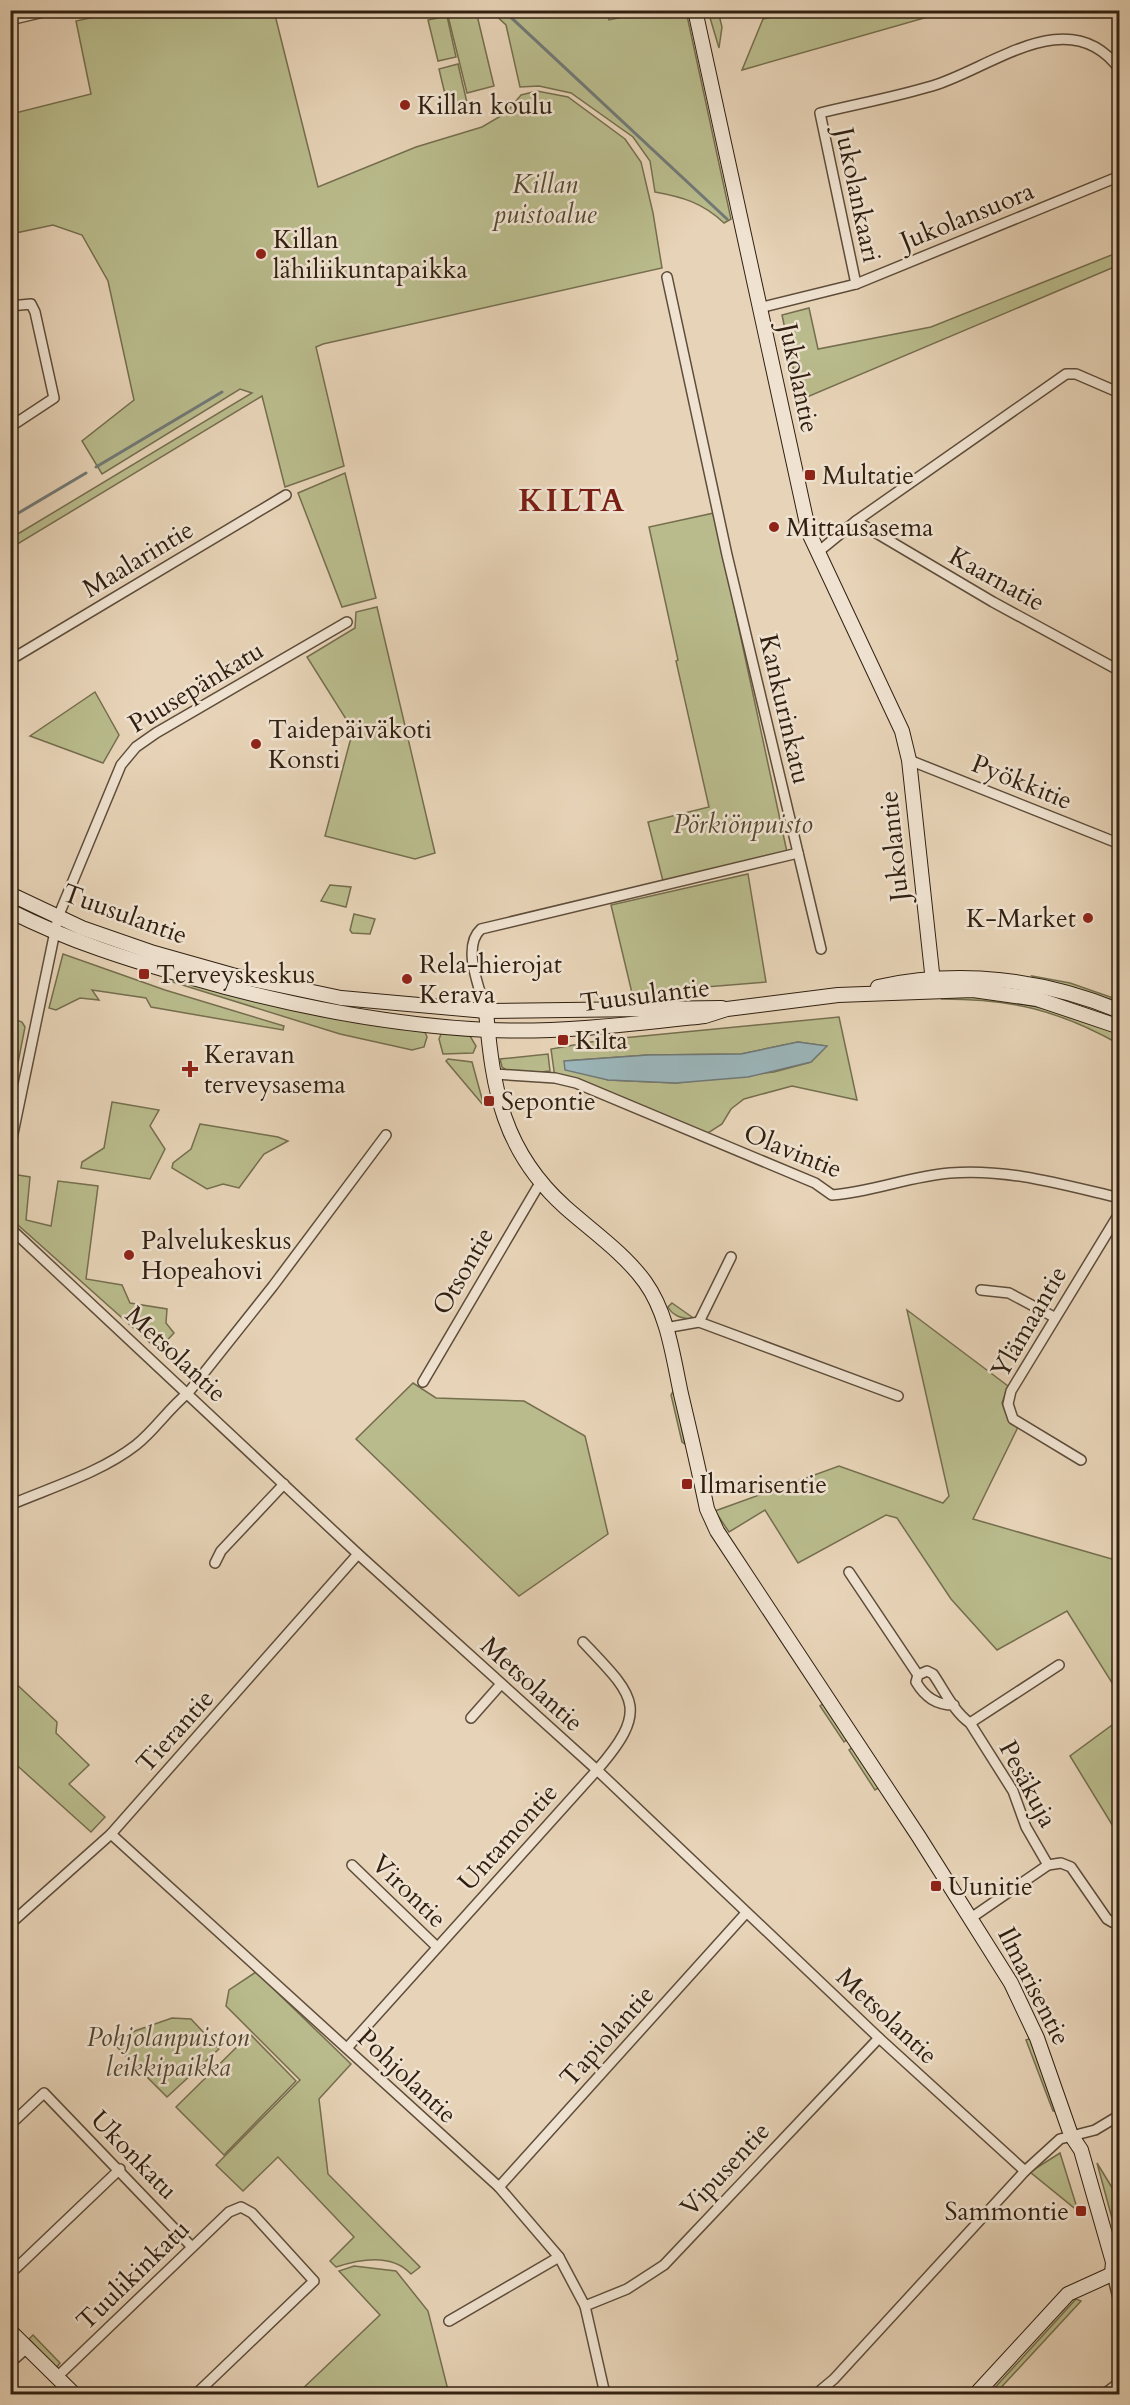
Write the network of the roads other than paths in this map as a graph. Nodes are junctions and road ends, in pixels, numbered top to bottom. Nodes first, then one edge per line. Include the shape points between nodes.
1 (52, 10) edge
2 (695, 10) edge
3 (10, 20) edge
4 (1119, 70) edge
5 (1119, 176) edge
6 (667, 277) dead end
7 (856, 284) junction
8 (10, 306) edge
9 (759, 308) junction
10 (1119, 393) edge
11 (10, 427) edge
12 (286, 495) dead end
13 (856, 521) junction
14 (818, 552) junction
15 (347, 622) dead end
16 (10, 660) edge
17 (1119, 671) edge
18 (909, 760) junction
19 (1119, 844) edge
20 (798, 853) junction
21 (10, 894) edge
22 (10, 911) edge
23 (58, 917) junction
24 (54, 933) junction
25 (821, 949) dead end
26 (933, 984) junction
27 (727, 1009) junction
28 (486, 1011) junction
29 (1119, 1011) edge
30 (1119, 1027) edge
31 (488, 1030) junction
32 (495, 1074) junction
33 (386, 1135) dead end
34 (10, 1148) edge
35 (540, 1183) junction
36 (1119, 1198) edge
37 (1119, 1212) edge
38 (10, 1228) edge
39 (731, 1257) dead end
40 (981, 1290) dead end
41 (1054, 1317) junction
42 (699, 1322) junction
43 (666, 1328) junction
44 (423, 1382) dead end
45 (188, 1393) junction
46 (898, 1396) dead end
47 (1081, 1460) dead end
48 (284, 1484) junction
49 (10, 1505) edge
50 (358, 1554) junction
51 (215, 1563) dead end
52 (849, 1572) dead end
53 (584, 1642) dead end
54 (1059, 1665) dead end
55 (918, 1674) junction
56 (501, 1684) junction
57 (954, 1705) junction
58 (471, 1718) dead end
59 (970, 1723) junction
60 (597, 1770) junction
61 (111, 1834) junction
62 (352, 1865) dead end
63 (1048, 1865) junction
64 (746, 1913) junction
65 (971, 1918) junction
66 (1119, 1920) edge
67 (10, 1924) edge
68 (437, 1947) junction
69 (879, 2038) junction
70 (347, 2048) junction
71 (1119, 2115) edge
72 (10, 2125) edge
73 (1071, 2135) junction
74 (120, 2169) junction
75 (1025, 2171) junction
76 (499, 2187) junction
77 (192, 2247) junction
78 (559, 2257) junction
79 (10, 2274) edge
80 (1112, 2274) junction
81 (585, 2306) junction
82 (1119, 2306) edge
83 (449, 2321) dead end
84 (10, 2331) edge
85 (27, 2348) junction
86 (10, 2363) edge
87 (57, 2377) junction
88 (1119, 2382) edge
89 (74, 2394) edge
90 (196, 2394) edge
91 (605, 2394) edge
92 (816, 2394) edge
93 (976, 2394) edge
94 (1104, 2394) edge

1 - 3 street
2 - 9 street, Jukolantie
4 - 7 street, Jukolankaari via 1102,51 1087,44 1052,39 1031,44 933,86 820,113
5 - 7 street, Jukolansuora
6 - 20 street, Kankurinkatu via 727,555
7 - 9 street, Jukolansuora
8 - 11 street via 31,304 35,312 54,398
9 - 14 street, Jukolantie via 809,533
10 - 13 street via 1076,374 1066,374
12 - 16 street, Maalarintie
13 - 14 street
13 - 17 street, Kaarnatie
14 - 18 street, Jukolantie via 896,713
15 - 23 street, Puusepänkatu via 156,733 126,757
18 - 19 street, Pyökkitie
18 - 26 street, Jukolantie
20 - 25 street, Kankurinkatu
20 - 28 street via 481,929 474,938 472,955
21 - 23 street, Tuusulantie
22 - 24 street, Tuusulantie
23 - 24 street
23 - 28 street, Tuusulantie via 154,953 284,987 362,1001
24 - 31 street, Tuusulantie via 137,962 288,1004 357,1017
24 - 34 street
26 - 27 street, Tuusulantie
26 - 29 street, Tuusulantie via 1017,981 1070,993
26 - 30 street, Tuusulantie via 1014,993 1066,1006
27 - 28 street, Tuusulantie via 704,1006 636,1011
27 - 31 street, Tuusulantie via 705,1016 600,1027
28 - 31 street
31 - 32 street
32 - 35 street via 510,1134
32 - 36 street, Olavintie via 576,1083 815,1184 832,1195 861,1193 950,1173 1020,1176
33 - 45 street
35 - 43 street via 619,1253 645,1282
35 - 44 street, Otsontie
37 - 41 street, Ylämaantie
38 - 45 street, Metsolantie
39 - 42 street
40 - 41 street via 1009,1293
41 - 47 street, Ylämaantie via 1011,1391 1008,1404 1013,1419
42 - 43 street
42 - 46 street
43 - 65 street, Ilmarisentie via 707,1509 717,1531
45 - 48 street, Metsolantie
45 - 49 street via 137,1444 116,1458
48 - 50 street, Metsolantie
48 - 51 street via 221,1551
50 - 56 street, Metsolantie
50 - 61 street, Tierantie
52 - 55 street
53 - 60 street, Untamontie via 624,1686 632,1705 629,1726
54 - 59 street, Pesäkuja
55 - 57 street, Pesäkuja via 933,1674
55 - 57 street via 916,1682 925,1696
56 - 58 street
56 - 60 street, Metsolantie
57 - 59 street, Pesäkuja
59 - 63 street, Pesäkuja via 1013,1791 1026,1827
60 - 64 street, Metsolantie
60 - 68 street, Untamontie
61 - 67 street, Tierantie
61 - 70 street, Pohjolantie
62 - 68 street, Virontie
63 - 65 street
63 - 66 street via 1061,1863 1071,1867 1107,1919
64 - 69 street, Metsolantie
64 - 76 street, Tapiolantie
65 - 73 street, Ilmarisentie via 1011,1983 1037,2038
68 - 70 street, Untamontie
69 - 75 street, Metsolantie
69 - 81 street, Vipusentie via 664,2265 627,2289
70 - 76 street, Pohjolantie
71 - 73 street via 1095,2130
72 - 74 street, Ukonkatu via 44,2093
73 - 75 street via 1060,2139
73 - 80 street, Ilmarisentie via 1081,2150 1113,2262
74 - 77 street, Ukonkatu
74 - 79 street
75 - 92 street
76 - 78 street, Pohjolantie
77 - 87 street, Tuulikinkatu
77 - 90 street, Tuulikinkatu via 230,2212 241,2207 252,2213 314,2282
78 - 81 street, Pohjolantie
78 - 83 street
80 - 82 street, Ilmarisentie
80 - 93 street via 1068,2294
81 - 91 street, Pohjolantie
84 - 85 street
85 - 86 street
85 - 87 street
87 - 89 street
88 - 94 street

